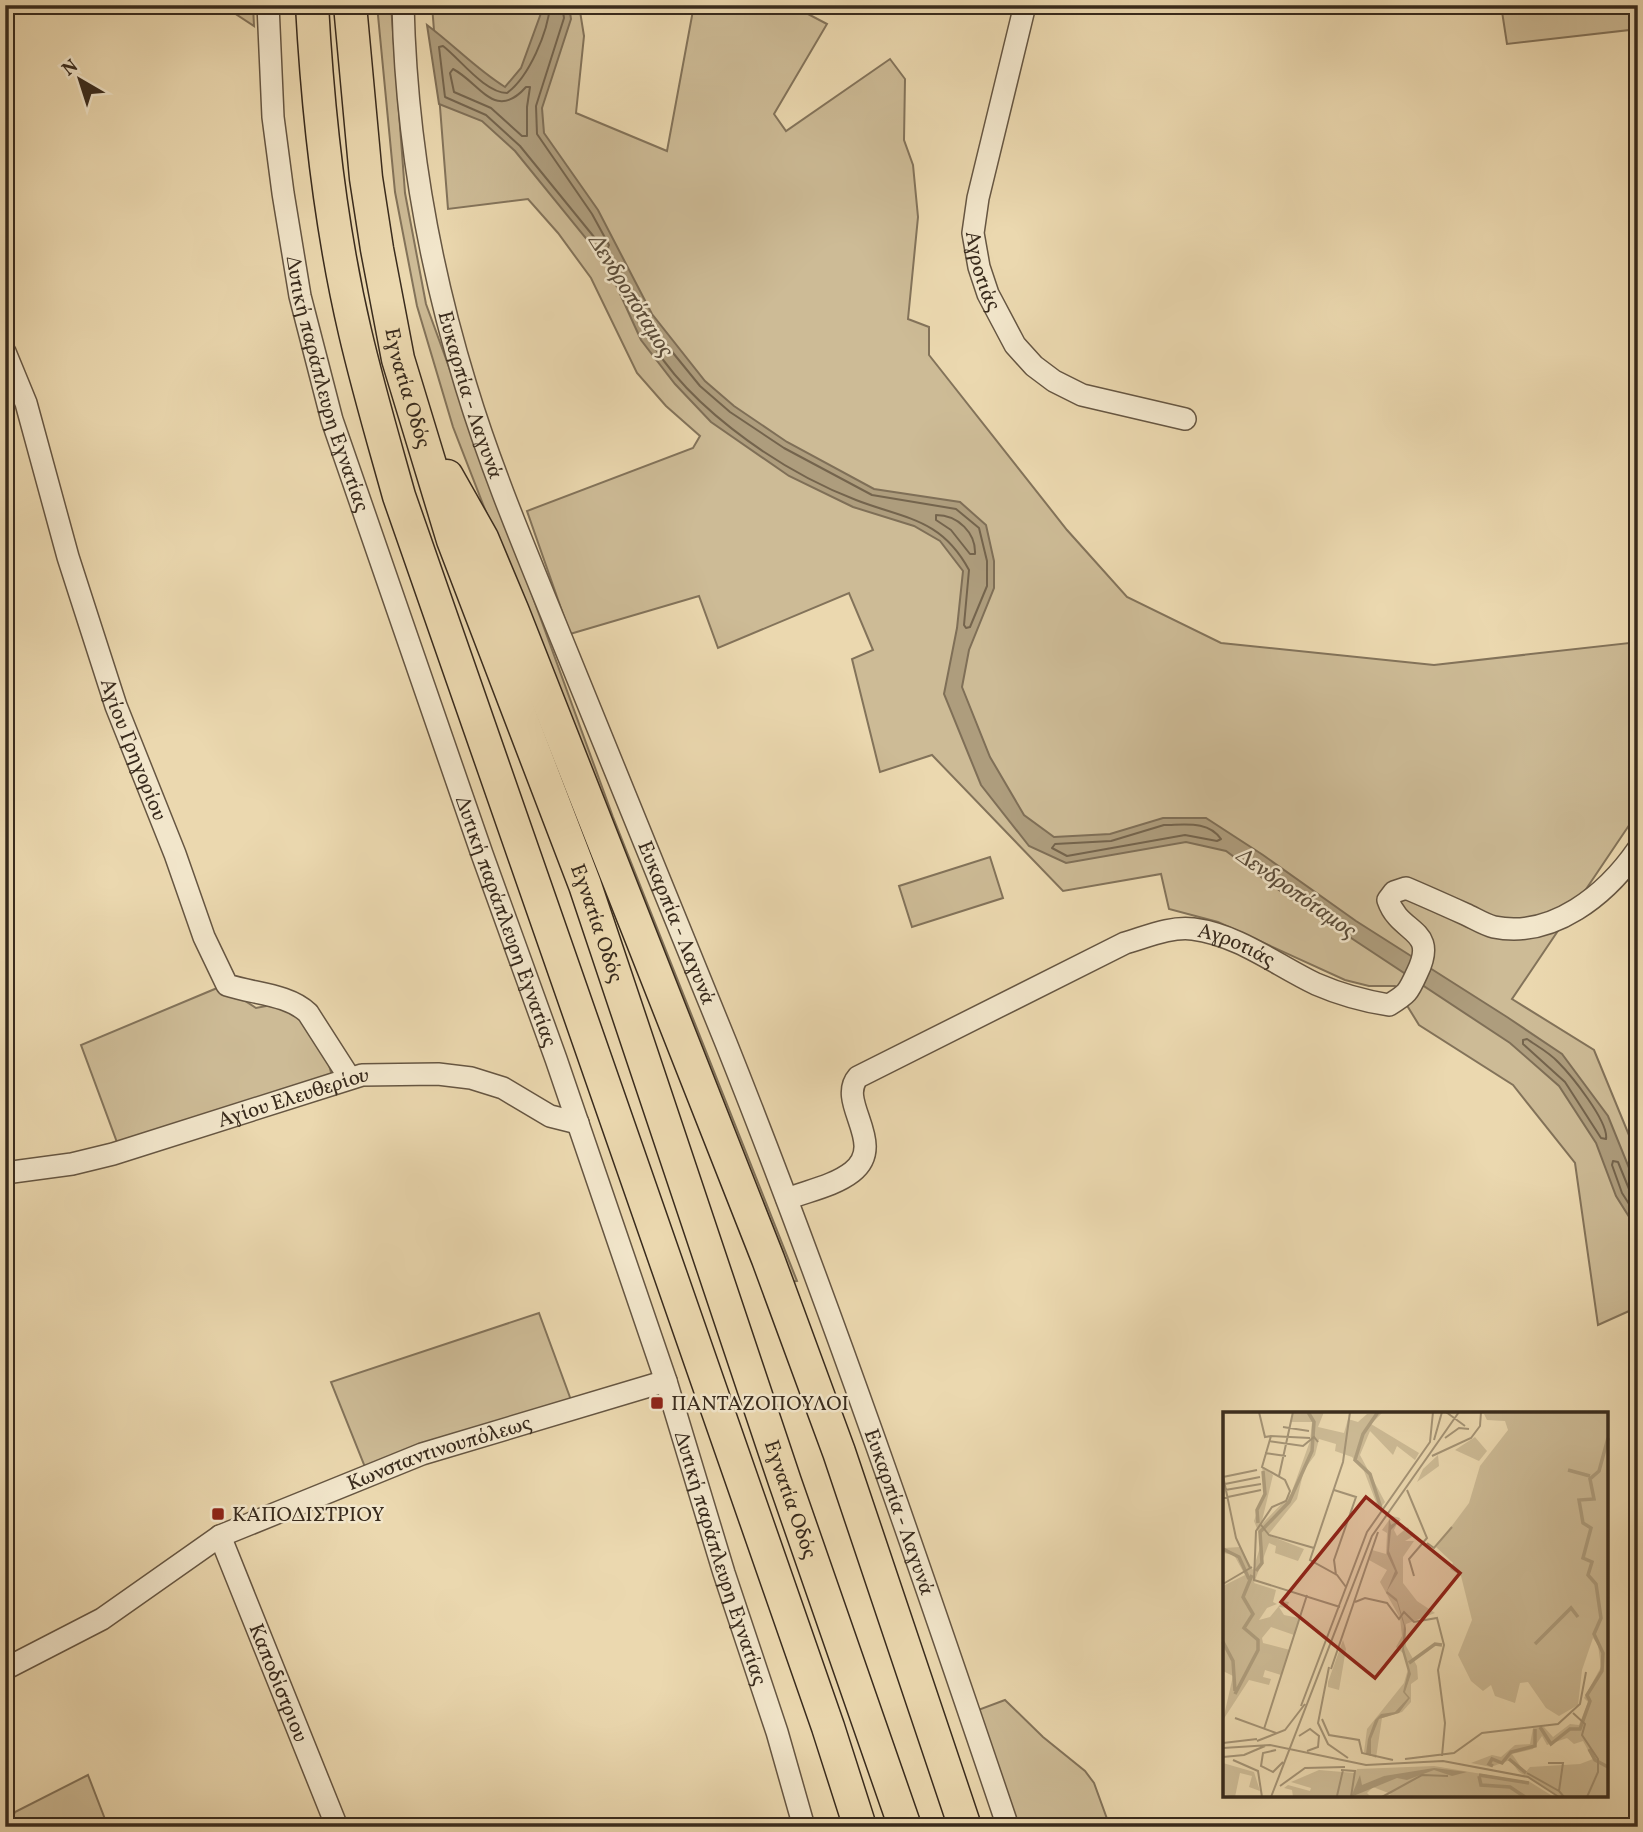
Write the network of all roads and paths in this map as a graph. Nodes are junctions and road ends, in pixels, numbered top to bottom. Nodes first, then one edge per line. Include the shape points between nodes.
1 (268, 5) edge
2 (312, 5) edge
3 (350, 5) edge
4 (403, 5) edge
5 (1025, 5) edge
6 (5, 352) edge
7 (1185, 419) dead end
8 (419, 426) junction
9 (1638, 849) edge
10 (349, 1077) junction
11 (578, 1123) junction
12 (5, 1173) edge
13 (787, 1199) junction
14 (666, 1381) junction
15 (220, 1536) junction
16 (5, 1669) edge
17 (337, 1827) edge
18 (804, 1827) edge
19 (860, 1827) edge
20 (905, 1827) edge
21 (965, 1827) edge
22 (1008, 1827) edge

1 - 11 street, Δυτική παράπλευρη Εγνατίας via 282,193 300,296 332,420
2 - 19 highway, Εγνατία Οδός via 318,101 340,253 370,396 400,496
3 - 8 highway, Εγνατία Οδός via 377,249 398,359
4 - 13 street, Ευκαρπία - Λαγυνά via 407,92 421,199 437,280 467,389 516,523
5 - 7 street, Αγροτιάς via 973,233 988,295 1015,345 1054,381 1082,395
6 - 10 street, Αγίου Γρηγορίου via 26,403 68,557 116,706 204,937 227,985 300,1005
8 - 20 highway, Εγνατία Οδός via 453,540 585,885
8 - 21 highway via 482,538 763,1246 839,1452
9 - 13 street, Αγροτιάς via 1623,870 1580,908 1525,928 1494,927 1406,888 1394,892 1388,900 1391,909 1422,940 1426,956 1407,994 1389,1006 1317,984 1219,934 1191,928 1125,943 858,1077 853,1090 866,1150 863,1161 844,1177
10 - 11 street, Αγίου Ελευθερίου via 419,1074 471,1078 503,1088 539,1112
10 - 12 street, Αγίου Ελευθερίου via 113,1154
11 - 14 street, Δυτική παράπλευρη Εγνατίας
13 - 22 street, Ευκαρπία - Λαγυνά
14 - 15 street, Κωνσταντινουπόλεως via 422,1454
14 - 18 street, Δυτική παράπλευρη Εγνατίας
15 - 16 street, Κωνσταντινουπόλεως via 102,1619
15 - 17 street, Καποδίστριου

